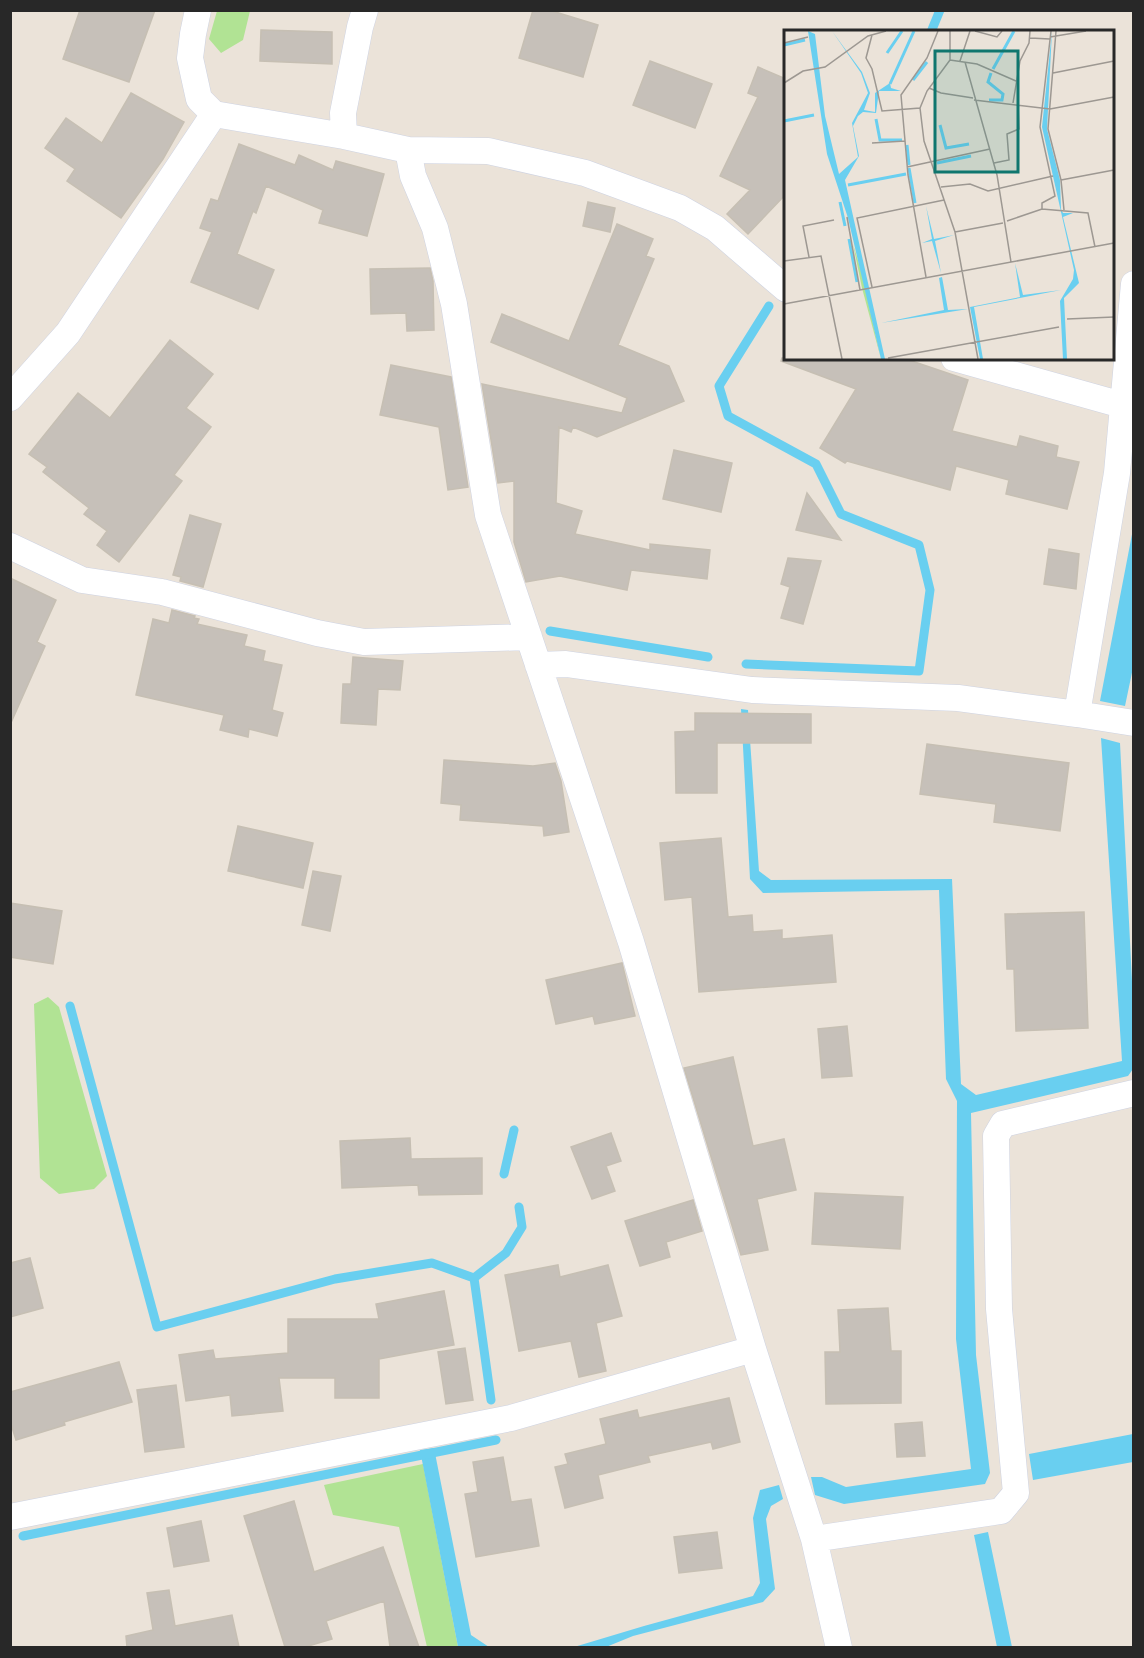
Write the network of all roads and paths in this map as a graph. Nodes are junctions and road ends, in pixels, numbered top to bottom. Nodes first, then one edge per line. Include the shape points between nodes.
1 (198, 10) edge
2 (365, 10) edge
3 (214, 114) junction
4 (344, 136) junction
5 (408, 150) junction
6 (1134, 284) edge
7 (784, 287) edge
8 (961, 360) edge
9 (10, 398) edge
10 (1122, 405) junction
11 (10, 546) edge
12 (529, 637) junction
13 (538, 664) junction
14 (1077, 714) junction
15 (1134, 723) edge
16 (1134, 1093) edge
17 (753, 1349) junction
18 (10, 1517) edge
19 (814, 1539) junction
20 (839, 1647) edge

1 - 3 street via 190,58 199,99
2 - 4 street via 343,113
3 - 4 street
3 - 9 street via 68,333
4 - 5 street
5 - 7 street via 488,151 585,173 680,208 715,228
5 - 12 street via 413,176 435,228 454,304 488,515
6 - 10 street
8 - 10 street
10 - 14 street via 1117,472
11 - 12 street via 82,580 162,592 364,642
12 - 13 street
13 - 14 street via 566,664 752,690 958,698
13 - 17 street via 631,942
14 - 15 street
16 - 19 street via 1003,1124 996,1136 999,1309 1016,1493 1001,1512
17 - 18 street via 511,1419
17 - 19 street
19 - 20 street

